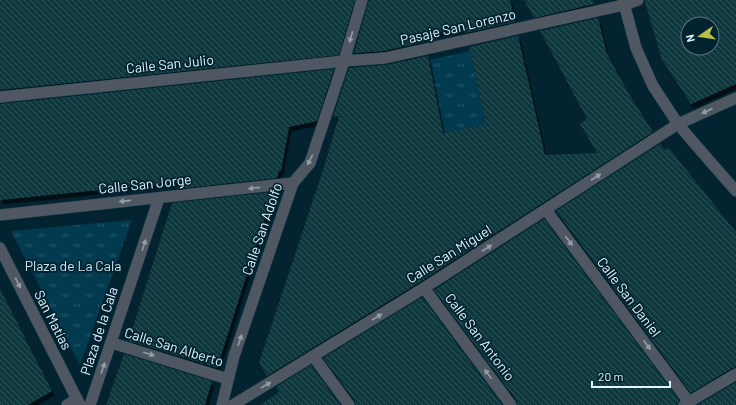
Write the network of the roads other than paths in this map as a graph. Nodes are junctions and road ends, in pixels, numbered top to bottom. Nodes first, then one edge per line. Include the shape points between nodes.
1 (362, 0) edge
2 (638, 0) edge
3 (623, 2) edge
4 (344, 62) junction
5 (0, 97) edge
6 (736, 98) edge
7 (678, 124) junction
8 (293, 183) junction
9 (736, 191) edge
10 (159, 198) junction
11 (546, 210) junction
12 (0, 215) edge
13 (0, 248) edge
14 (424, 288) junction
15 (112, 343) junction
16 (313, 356) junction
17 (736, 374) edge
18 (228, 379) junction
19 (78, 402) edge
20 (687, 404) edge
21 (67, 405) edge
22 (90, 405) edge
23 (222, 405) edge
24 (233, 405) edge
25 (349, 405) edge
26 (511, 405) edge

1 -> 4 street, Calle San Adolfo
2 - 3 street, Pasaje San Lorenzo
3 - 4 street, Pasaje San Lorenzo via 385,58
3 - 7 street via 636,48 653,86
4 - 5 street, Calle San Julio
4 -> 8 street, Calle San Adolfo via 310,163
6 -> 7 street, Calle San Miguel
7 - 9 street
11 -> 7 street, Calle San Miguel
8 -> 10 street, Calle San Jorge
18 -> 8 street, Calle San Adolfo
10 -> 12 street, Calle San Jorge
15 -> 10 street, Plaza de la Cala
14 -> 11 street, Calle San Miguel
11 -> 20 street, Calle San Daniel
13 -> 19 street, San Matías
16 -> 14 street, Calle San Miguel
26 -> 14 street, Calle San Antonio
15 -> 18 street, Calle San Alberto
22 -> 15 street, Plaza de la Cala
24 -> 16 street, Calle San Miguel
16 - 25 street
17 - 20 street
18 - 23 street, Calle San Adolfo
19 - 21 street

